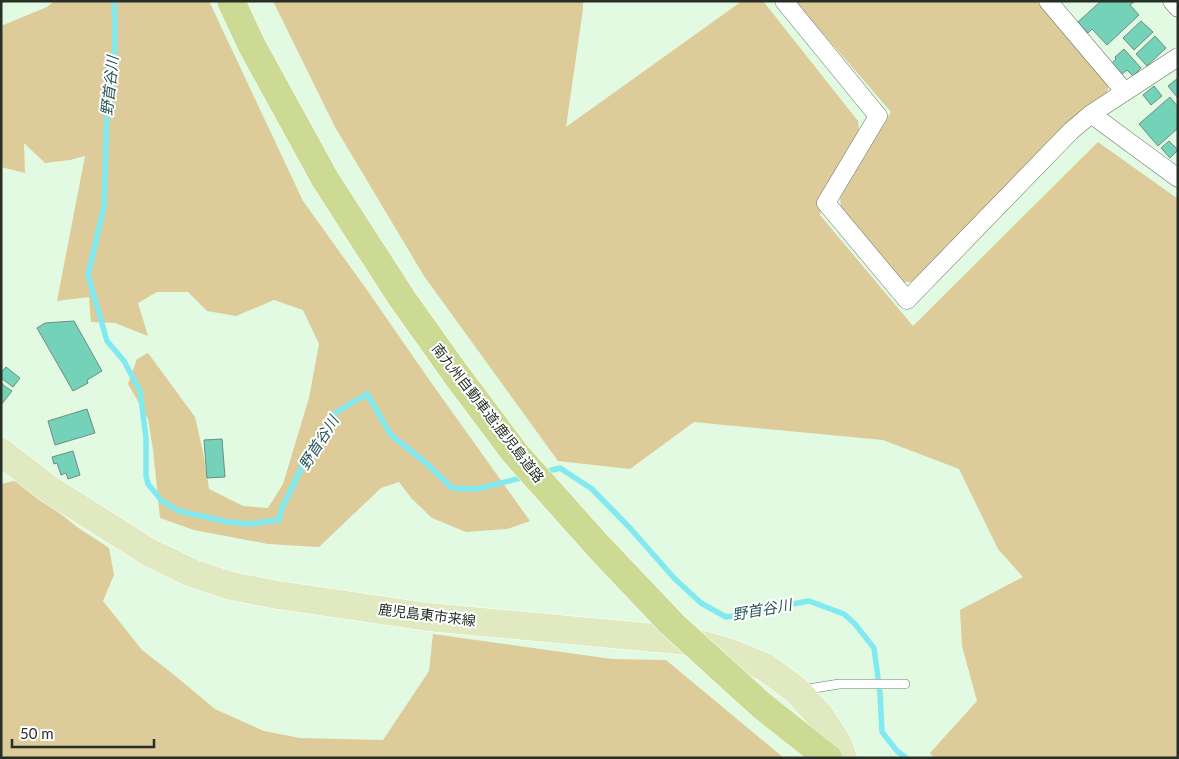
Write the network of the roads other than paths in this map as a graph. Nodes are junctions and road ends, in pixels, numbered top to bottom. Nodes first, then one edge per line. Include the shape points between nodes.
1 (231, 1) edge
2 (784, 1) edge
3 (1048, 1) edge
4 (1172, 1) edge
5 (1178, 8) edge
6 (1178, 57) edge
7 (1125, 92) junction
8 (1091, 114) junction
9 (1178, 178) edge
10 (4, 460) edge
11 (905, 684) dead end
12 (796, 690) junction
13 (828, 758) edge
14 (843, 758) edge

1 - 13 highway, 南九州自動車道;鹿児島道路, bridge via 324,179 401,297 515,453 672,624 761,705
2 - 8 street via 878,116 826,204 907,300 1070,131
3 - 7 street
4 - 5 street
6 - 7 street
7 - 8 street
8 - 9 street
10 - 12 main road, 鹿児島東市来線 via 150,553 192,573 231,586 428,617 688,641 765,667
11 - 12 lane via 839,684
12 - 14 main road, 鹿児島東市来線 via 838,742

